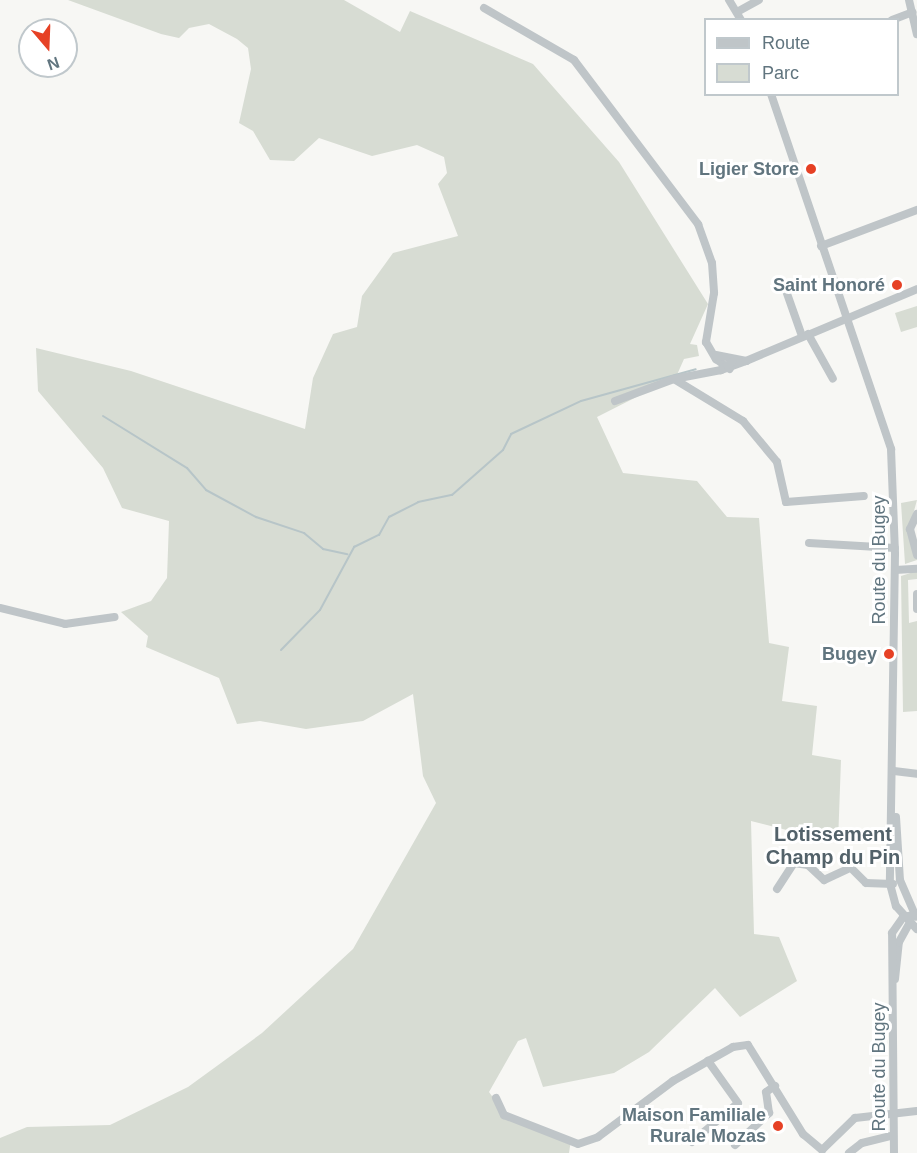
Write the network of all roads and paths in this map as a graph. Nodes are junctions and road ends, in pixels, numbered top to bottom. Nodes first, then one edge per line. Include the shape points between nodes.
1 (729, 0) edge
2 (759, 0) edge
3 (909, 0) edge
4 (484, 9) dead end
5 (914, 12) junction
6 (739, 16) edge
7 (898, 18) edge
8 (917, 34) edge
9 (772, 96) edge
10 (917, 210) edge
11 (821, 246) junction
12 (784, 285) dead end
13 (917, 289) edge
14 (849, 320) junction
15 (805, 335) junction
16 (727, 367) junction
17 (674, 379) junction
18 (833, 379) dead end
19 (615, 401) dead end
20 (864, 496) dead end
21 (917, 514) edge
22 (809, 543) dead end
23 (896, 549) junction
24 (917, 555) edge
25 (917, 569) edge
26 (896, 570) junction
27 (917, 594) edge
28 (0, 608) edge
29 (917, 609) edge
30 (115, 617) dead end
31 (894, 771) junction
32 (917, 774) edge
33 (894, 806) junction
34 (844, 861) dead end
35 (848, 869) junction
36 (890, 884) junction
37 (901, 884) junction
38 (777, 889) dead end
39 (915, 916) edge
40 (906, 921) junction
41 (917, 929) edge
42 (708, 1061) junction
43 (775, 1086) junction
44 (496, 1098) dead end
45 (917, 1111) edge
46 (894, 1113) junction
47 (893, 1135) junction
48 (692, 1142) dead end
49 (735, 1145) dead end
50 (849, 1153) edge
51 (894, 1153) edge

1 - 6 street
2 - 6 street
3 - 5 street
4 - 16 street via 574,60 698,224 712,262 714,293 706,342
5 - 7 street
5 - 8 street
9 - 11 street, Route du Bugey
10 - 11 street
11 - 14 street, Route du Bugey
12 - 15 street
13 - 14 street
14 - 15 street
14 - 23 street, Route du Bugey via 891,449
15 - 16 street
15 - 18 street
16 - 17 street
17 - 19 street
17 - 20 street via 743,421 777,462 786,502
21 - 24 street via 910,529
22 - 23 street
23 - 26 street, Route du Bugey
25 - 26 street
26 - 31 street, Route du Bugey
27 - 29 street
28 - 30 street via 65,624
31 - 32 street
31 - 33 street, Route du Bugey
33 - 36 street, Route du Bugey
33 - 37 street, Route du Bugey
34 - 35 street
35 - 36 street via 866,883
35 - 38 street via 824,880 808,865 794,863
36 - 37 street
36 - 40 street, Route du Bugey
37 - 39 street, Route du Bugey
39 - 40 street, Route du Bugey
40 - 41 street
40 - 46 street, Route du Bugey via 892,933
42 - 43 street via 748,1045
42 - 44 street via 598,1137 578,1144 504,1115
42 - 48 street via 738,1103
43 - 46 street via 803,1134 822,1150 855,1118
43 - 49 street via 766,1092 769,1113
45 - 46 street
46 - 47 street, Route du Bugey
47 - 50 street via 862,1143
47 - 51 street, Route du Bugey

